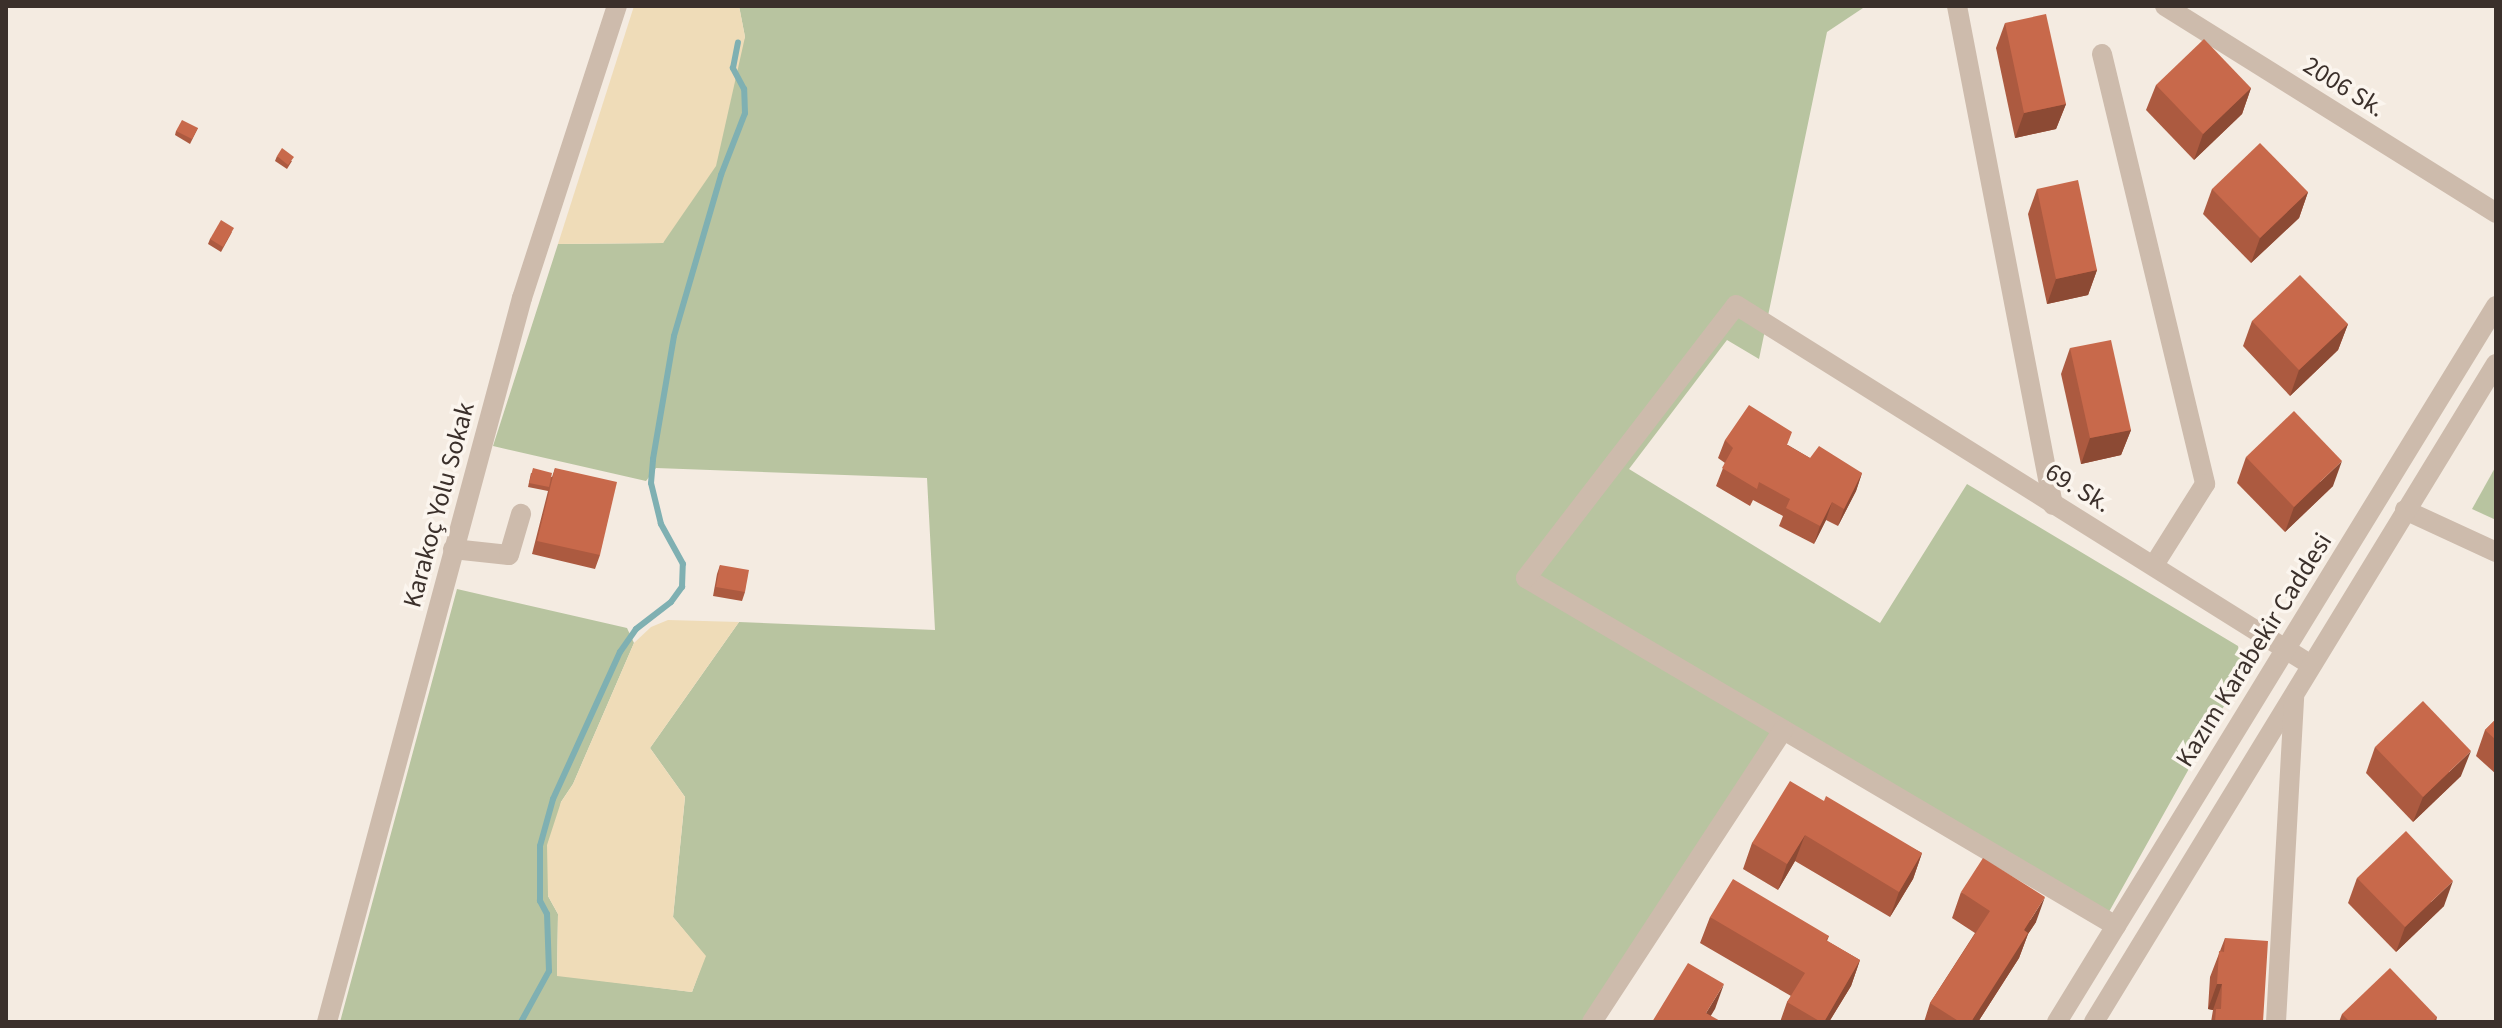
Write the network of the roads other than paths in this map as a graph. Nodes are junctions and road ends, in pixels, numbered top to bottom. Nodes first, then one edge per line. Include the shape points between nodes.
1 (617, 6) edge
2 (1957, 6) edge
3 (2165, 6) edge
4 (2102, 54) dead end
5 (2496, 213) edge
6 (2496, 306) edge
7 (2496, 364) edge
8 (2053, 505) junction
9 (2405, 510) junction
10 (521, 514) dead end
11 (453, 549) junction
12 (2496, 552) edge
13 (2154, 565) junction
14 (2285, 647) junction
15 (2311, 665) junction
16 (2294, 693) junction
17 (1783, 730) junction
18 (2116, 926) junction
19 (327, 1022) edge
20 (1592, 1022) edge
21 (2057, 1022) edge
22 (2094, 1022) edge
23 (2276, 1022) edge

1 - 11 street, Karakoç Yolu Sokak via 522,298
2 - 8 street
3 - 5 street, 2006 Sk.
4 - 13 street via 2205,484
6 - 14 street, Kazım Karabekir Caddesi
7 - 9 street
8 - 13 street, 69. Sk.
8 - 17 street, 69. Sk. via 1736,305 1526,578
9 - 12 street
9 - 15 street
10 - 11 street via 509,555
11 - 19 street, Karakoç Yolu Sokak
13 - 14 street, 69. Sk.
14 - 15 street, 69. Sk.
14 - 18 street, Kazım Karabekir Caddesi
15 - 16 street
16 - 22 street
16 - 23 street
17 - 18 street
17 - 20 street
18 - 21 street, Kazım Karabekir Caddesi

